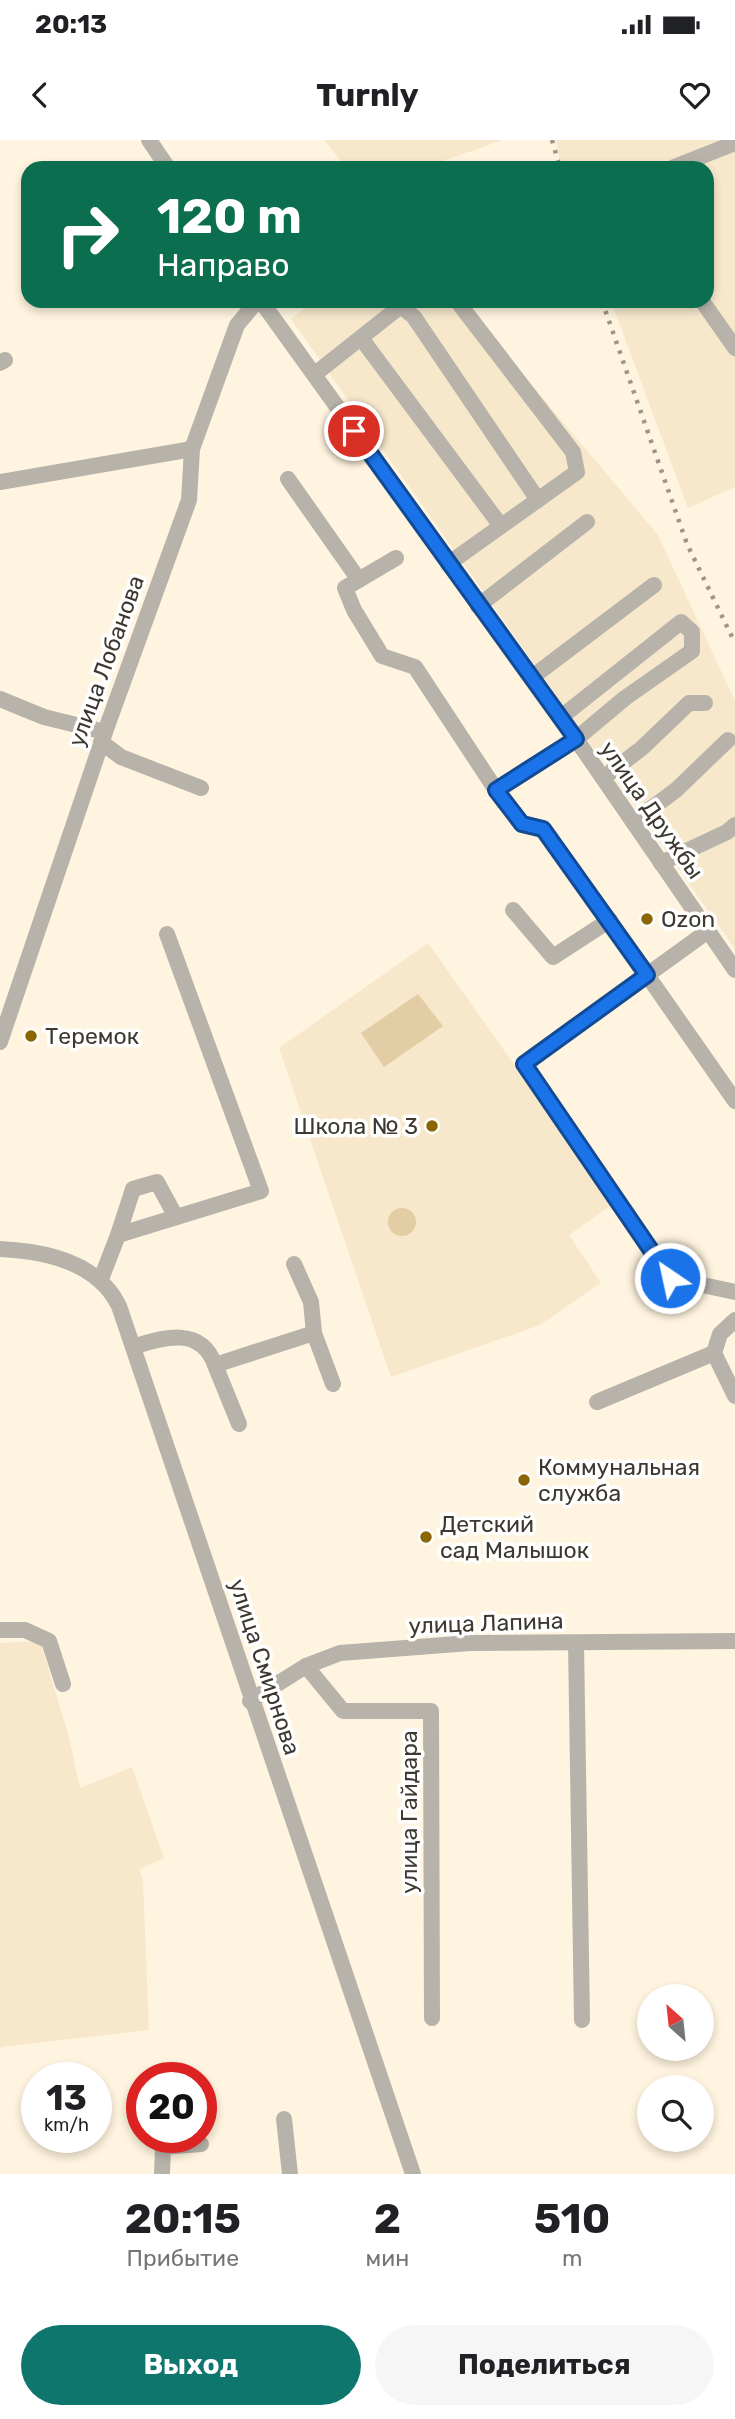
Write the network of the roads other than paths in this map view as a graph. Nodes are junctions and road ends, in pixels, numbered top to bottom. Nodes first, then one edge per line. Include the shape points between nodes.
1 (149, 140) edge
2 (735, 143) edge
3 (163, 161) edge
4 (690, 161) edge
5 (253, 308) edge
6 (264, 308) edge
7 (398, 308) edge
8 (408, 308) edge
9 (462, 308) edge
10 (707, 308) edge
11 (360, 338) junction
12 (735, 348) edge
13 (315, 374) junction
14 (192, 449) junction
15 (288, 479) dead end
16 (0, 482) edge
17 (538, 500) junction
18 (587, 522) dead end
19 (501, 526) junction
20 (397, 558) dead end
21 (448, 564) junction
22 (359, 580) junction
23 (654, 585) dead end
24 (478, 606) junction
25 (531, 678) junction
26 (0, 699) edge
27 (705, 703) dead end
28 (560, 718) junction
29 (103, 737) junction
30 (576, 739) junction
31 (728, 740) dead end
32 (603, 778) junction
33 (201, 788) dead end
34 (496, 790) junction
35 (633, 822) junction
36 (735, 825) edge
37 (661, 863) junction
38 (513, 910) dead end
39 (610, 920) junction
40 (708, 931) junction
41 (167, 934) dead end
42 (735, 969) edge
43 (647, 975) junction
44 (4, 1016) edge
45 (0, 1042) edge
46 (735, 1101) edge
47 (176, 1217) junction
48 (118, 1235) junction
49 (0, 1249) edge
50 (294, 1264) dead end
51 (100, 1279) junction
52 (735, 1292) edge
53 (735, 1320) edge
54 (314, 1333) junction
55 (133, 1347) junction
56 (714, 1353) junction
57 (215, 1365) junction
58 (333, 1384) dead end
59 (735, 1396) edge
60 (597, 1402) dead end
61 (239, 1424) dead end
62 (0, 1630) edge
63 (735, 1641) edge
64 (576, 1643) junction
65 (306, 1666) junction
66 (63, 1684) dead end
67 (250, 1701) junction
68 (432, 2018) dead end
69 (582, 2020) dead end
70 (284, 2119) dead end
71 (163, 2153) edge
72 (162, 2174) edge
73 (290, 2174) edge
74 (413, 2174) edge

1 - 3 street
2 - 4 street
5 - 14 street, улица Лобанова via 237,325
6 - 13 street, улица Дружбы
7 - 11 street
8 - 17 street
9 - 17 street via 573,452 577,472
10 - 12 street
11 - 13 street
11 - 19 street
13 - 21 street, улица Дружбы
14 - 16 street
14 - 29 street, улица Лобанова via 189,499
15 - 22 street
17 - 19 street
18 - 24 street
19 - 21 street
20 - 22 street
21 - 24 street, улица Дружбы
22 - 34 street via 345,587 382,656 415,667
23 - 25 street
24 - 25 street, улица Дружбы
25 - 28 street, улица Дружбы
26 - 29 street
27 - 32 street via 689,703
28 - 30 street, улица Дружбы
28 - 30 street via 681,622 692,632 692,650
29 - 33 street via 121,757
29 - 44 street, улица Лобанова
30 - 32 street, улица Дружбы
30 - 34 street
31 - 35 street via 676,790
32 - 35 street, улица Дружбы
34 - 39 street via 522,824 543,829
35 - 37 street, улица Дружбы
36 - 37 street
37 - 40 street, улица Дружбы
38 - 39 street via 553,957
39 - 43 street
40 - 42 street, улица Дружбы
40 - 43 street
41 - 47 street via 261,1191
43 - 46 street
43 - 52 street via 524,1064 670,1278
44 - 45 street, улица Лобанова
47 - 48 street
47 - 48 street via 157,1182 133,1189
48 - 51 street
49 - 51 street, улица Смирнова via 68,1262
50 - 54 street via 311,1302
51 - 55 street, улица Смирнова via 119,1306
53 - 56 street via 720,1334
54 - 57 street
54 - 58 street
55 - 57 street via 166,1336 193,1338 212,1355
55 - 67 street, улица Смирнова via 208,1562
56 - 59 street
56 - 60 street
57 - 61 street
62 - 66 street via 25,1630 49,1641
63 - 64 street, улица Лапина
64 - 65 street, улица Лапина via 470,1643 340,1653
64 - 69 street
65 - 67 street, улица Лапина
65 - 68 street, улица Гайдара via 343,1711 431,1711
67 - 74 street, улица Смирнова
70 - 73 street
71 - 72 street

